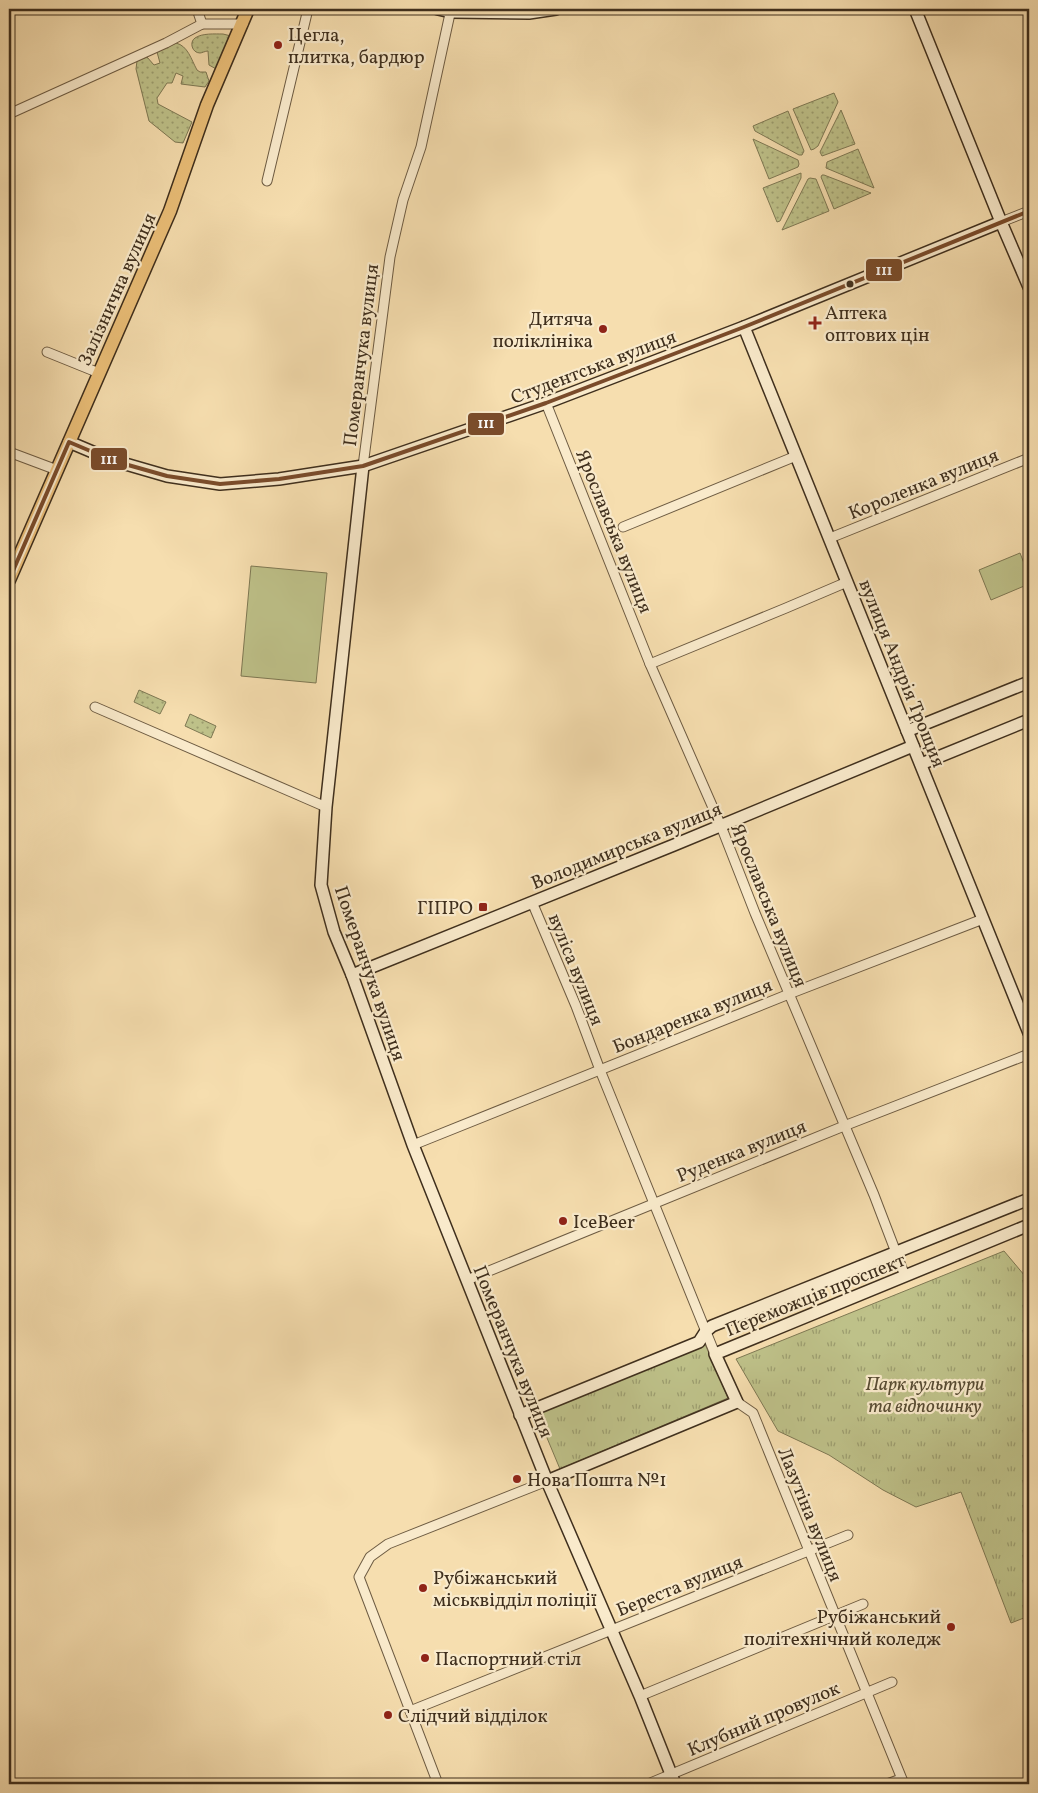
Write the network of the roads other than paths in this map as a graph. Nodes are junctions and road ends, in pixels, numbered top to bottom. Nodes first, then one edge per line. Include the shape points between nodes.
1 (197, 9) edge
2 (248, 9) edge
3 (308, 9) edge
4 (438, 9) edge
5 (556, 9) edge
6 (915, 9) edge
7 (451, 10) edge
8 (202, 24) junction
9 (242, 24) junction
10 (9, 114) edge
11 (267, 180) dead end
12 (1029, 211) edge
13 (1001, 222) junction
14 (1029, 287) edge
15 (744, 327) junction
16 (47, 352) dead end
17 (100, 372) junction
18 (546, 403) junction
19 (69, 442) junction
20 (9, 452) edge
21 (796, 456) junction
22 (1029, 458) edge
23 (364, 466) junction
24 (56, 470) junction
25 (623, 527) dead end
26 (830, 538) junction
27 (9, 580) edge
28 (847, 582) junction
29 (650, 664) junction
30 (1029, 682) edge
31 (95, 707) dead end
32 (1029, 720) edge
33 (908, 731) junction
34 (913, 746) junction
35 (921, 764) junction
36 (326, 807) junction
37 (720, 826) junction
38 (532, 902) junction
39 (984, 919) junction
40 (352, 975) junction
41 (789, 994) junction
42 (1029, 1032) edge
43 (1029, 1054) edge
44 (600, 1070) junction
45 (844, 1126) junction
46 (413, 1145) junction
47 (1029, 1199) edge
48 (654, 1204) junction
49 (1029, 1225) edge
50 (896, 1252) junction
51 (905, 1276) junction
52 (467, 1280) junction
53 (706, 1331) junction
54 (715, 1354) junction
55 (737, 1402) junction
56 (520, 1415) junction
57 (547, 1481) junction
58 (848, 1535) dead end
59 (809, 1551) junction
60 (863, 1604) dead end
61 (835, 1616) junction
62 (611, 1630) junction
63 (892, 1682) dead end
64 (866, 1692) junction
65 (640, 1696) junction
66 (410, 1711) junction
67 (673, 1779) edge
68 (902, 1782) edge
69 (438, 1784) edge
70 (648, 1784) edge
71 (887, 1784) edge

1 - 8 street
2 - 9 main road, Залізнична вулиця
3 - 11 street
4 - 7 street
5 - 7 street via 529,13
6 - 13 street
7 - 23 street, Померанчука вулиця via 421,146 403,200 390,257
8 - 9 street
8 - 10 street
9 - 17 main road, Залізнична вулиця via 207,105 170,211
12 - 13 street, Студентська вулиця
13 - 14 street
13 - 15 street, Студентська вулиця
15 - 18 street, Студентська вулиця
15 - 21 street, вулиця Андрія Трощия
16 - 17 street
17 - 19 main road, Залізнична вулиця
18 - 23 street, Студентська вулиця
18 - 29 street, Ярославська вулиця
19 - 23 street, Студентська вулиця via 114,461 167,476 220,484
19 - 24 main road, Залізнична вулиця
20 - 24 street
21 - 25 street
21 - 26 street, вулиця Андрія Трощия
22 - 26 street, Короленка вулиця
23 - 36 street, Померанчука вулиця
24 - 27 main road, Залізнична вулиця
26 - 28 street, вулиця Андрія Трощия
28 - 29 street
28 - 33 street, вулиця Андрія Трощия
29 - 37 street, Ярославська вулиця
30 - 33 street
31 - 36 street
32 - 35 street
33 - 34 street, вулиця Андрія Трощия
34 - 35 street, вулиця Андрія Трощия
34 - 37 street, Володимирська вулиця
35 - 39 street, вулиця Андрія Трощия
36 - 40 street, Померанчука вулиця via 321,885 334,932
37 - 38 street, Володимирська вулиця
37 - 41 street, Ярославська вулиця
38 - 40 street, Володимирська вулиця
38 - 44 street, вуліса вулиця
39 - 41 street, Бондаренка вулиця
39 - 42 street, вулиця Андрія Трощия
40 - 46 street, Померанчука вулиця
41 - 44 street, Бондаренка вулиця
41 - 45 street, Ярославська вулиця
43 - 45 street, Руденка вулиця
44 - 46 street, Бондаренка вулиця
44 - 48 street, вуліса вулиця
45 - 48 street, Руденка вулиця
45 - 50 street, Ярославська вулиця
46 - 52 street, Померанчука вулиця
47 - 50 street, Переможців проспект
48 - 52 street, Руденка вулиця
48 - 53 street, вуліса вулиця
49 - 51 street, Переможців проспект
50 - 51 street, Ярославська вулиця
50 - 53 street, Переможців проспект
51 - 54 street, Переможців проспект
52 - 56 street, Померанчука вулиця
53 - 54 street, вуліса вулиця
53 - 56 street, Переможців проспект via 699,1342
54 - 55 street, Переможців проспект
55 - 57 street
55 - 59 street, Лазутіна вулиця via 753,1413
56 - 57 street, Померанчука вулиця
57 - 62 street, Померанчука вулиця
57 - 66 street via 388,1544 370,1557 359,1577
58 - 59 street, Береста вулиця
59 - 61 street, Лазутіна вулиця
59 - 62 street, Береста вулиця
60 - 61 street
61 - 64 street, Лазутіна вулиця
61 - 65 street
62 - 65 street, Померанчука вулиця
62 - 66 street, Береста вулиця
63 - 64 street, Клубний провулок
64 - 67 street, Клубний провулок
64 - 68 street, Лазутіна вулиця
65 - 67 street, Померанчука вулиця
66 - 69 street
67 - 70 street, Клубний провулок
68 - 71 street

